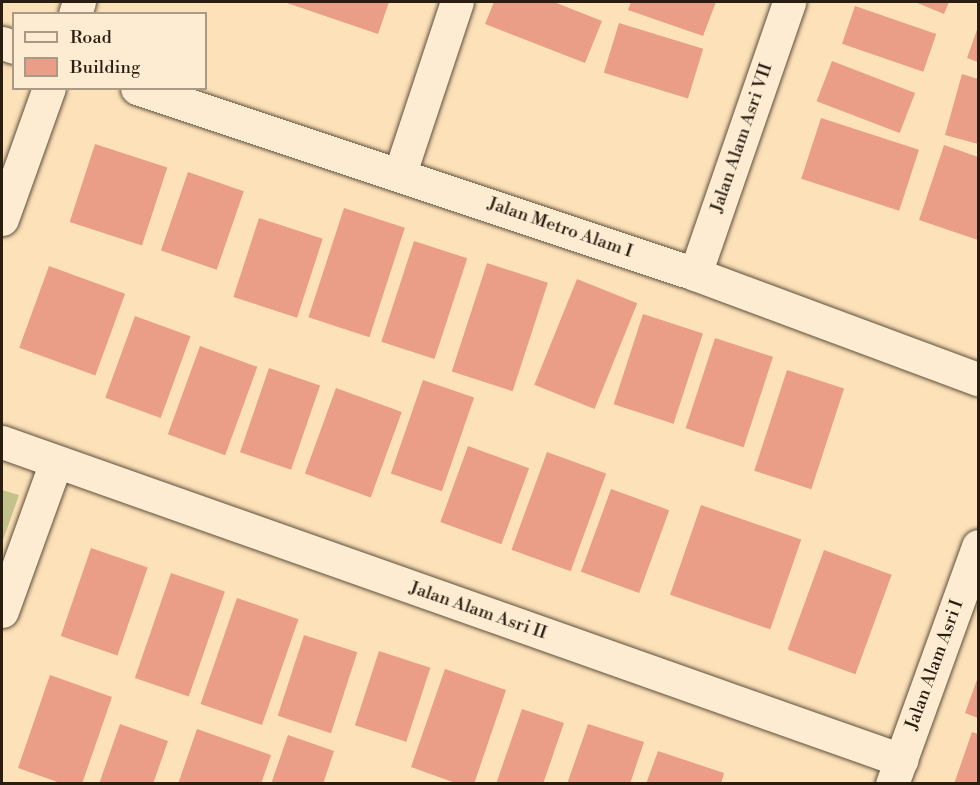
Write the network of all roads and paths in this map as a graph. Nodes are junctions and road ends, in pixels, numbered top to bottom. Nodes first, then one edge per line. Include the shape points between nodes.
1 (457, 2) edge
2 (789, 2) edge
3 (48, 90) edge
4 (143, 90) edge
5 (400, 173) junction
6 (2, 219) edge
7 (695, 274) junction
8 (978, 379) edge
9 (2, 442) edge
10 (56, 462) junction
11 (978, 546) edge
12 (2, 611) edge
13 (896, 772) edge

1 - 5 street
2 - 7 street, Jalan Alam Asri VII
3 - 6 street
4 - 5 street, Jalan Metro Alam I
5 - 7 street, Jalan Metro Alam I
7 - 8 street, Jalan Metro Alam I
9 - 10 street, Jalan Alam Asri II
10 - 12 street
10 - 13 street, Jalan Alam Asri II
11 - 13 street, Jalan Alam Asri I

